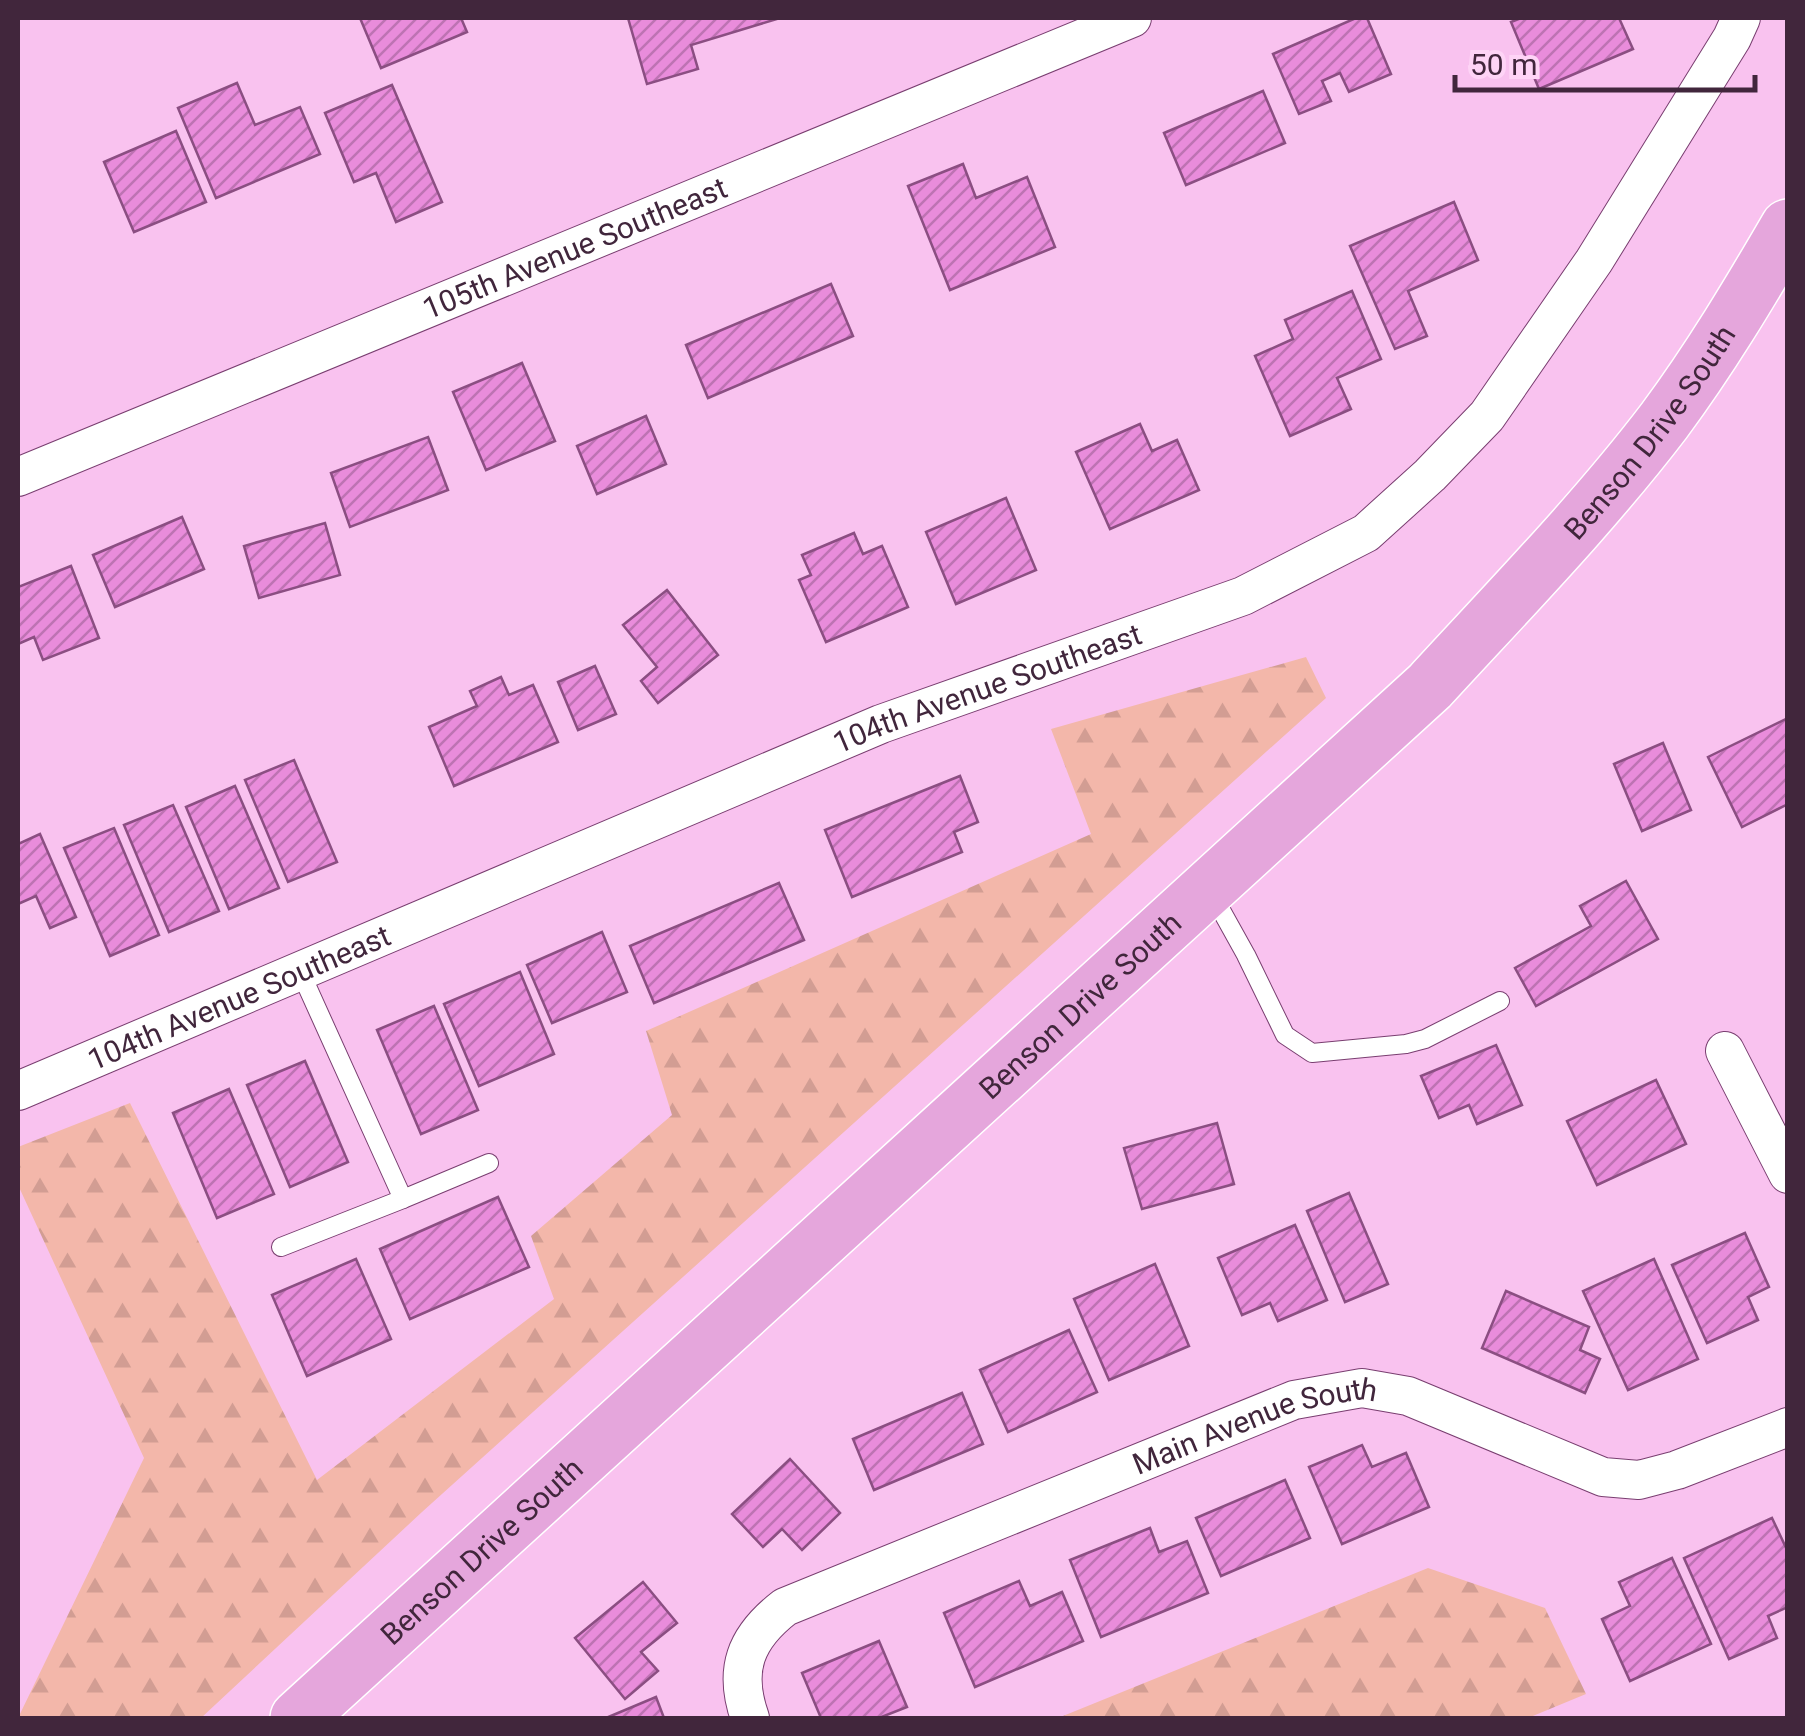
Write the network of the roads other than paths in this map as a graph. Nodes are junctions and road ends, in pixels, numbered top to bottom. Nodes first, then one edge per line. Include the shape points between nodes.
1 (1132, 18) edge
2 (1741, 18) edge
3 (1788, 227) edge
4 (18, 476) edge
5 (1208, 888) junction
6 (300, 971) junction
7 (1500, 1001) dead end
8 (1725, 1052) dead end
9 (18, 1091) edge
10 (489, 1162) dead end
11 (1788, 1174) edge
12 (403, 1199) junction
13 (281, 1247) dead end
14 (1788, 1427) edge
15 (298, 1718) edge
16 (750, 1718) edge

1 - 4 street, 105th Avenue Southeast
2 - 6 street, 104th Avenue Southeast via 1594,261 1487,416 1366,533 1244,596 881,724
3 - 5 main road, Benson Drive South via 1731,326 1662,422 1550,554 1430,686
5 - 7 lane via 1285,1036 1312,1052 1406,1044
5 - 15 main road, Benson Drive South
6 - 9 street, 104th Avenue Southeast
6 - 12 lane
8 - 11 street
10 - 12 lane
12 - 13 lane
14 - 16 street, Main Avenue South via 1639,1480 1604,1477 1408,1396 1362,1388 1294,1400 785,1607 747,1651 741,1678

